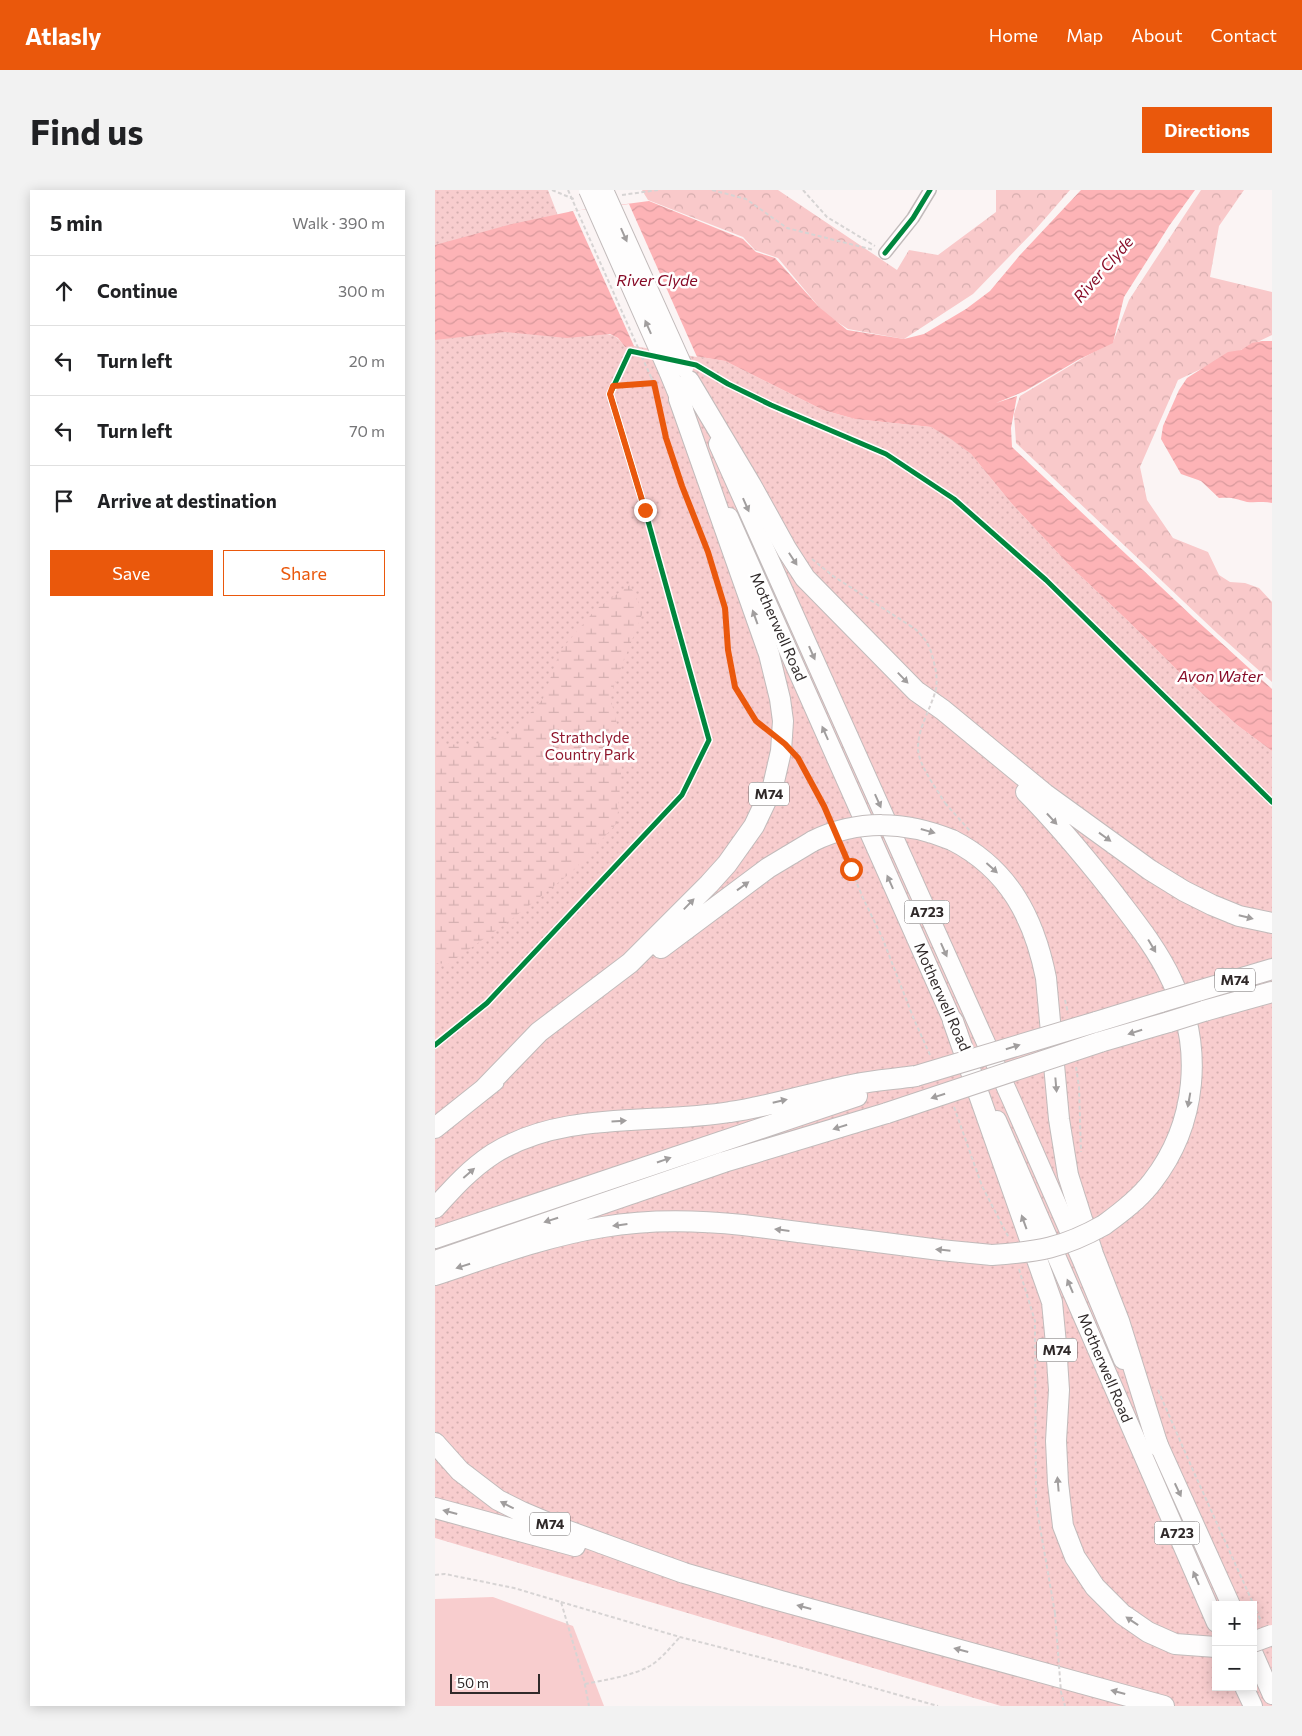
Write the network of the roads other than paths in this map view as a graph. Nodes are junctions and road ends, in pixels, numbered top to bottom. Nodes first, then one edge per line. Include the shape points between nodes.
1 (588, 190) edge
2 (605, 190) edge
3 (930, 190) edge
4 (885, 253) road end
5 (679, 373) junction
6 (679, 399) junction
7 (943, 710) junction
8 (1272, 923) edge
9 (1272, 969) edge
10 (1272, 992) edge
11 (953, 1021) junction
12 (916, 1076) junction
13 (484, 1089) junction
14 (435, 1128) edge
15 (435, 1208) edge
16 (435, 1238) edge
17 (435, 1261) edge
18 (435, 1275) edge
19 (435, 1443) edge
20 (1158, 1446) junction
21 (435, 1508) edge
22 (684, 1572) junction
23 (1229, 1601) edge
24 (1212, 1614) edge
25 (1272, 1635) edge
26 (1257, 1641) edge
27 (1212, 1647) edge
28 (1257, 1661) edge
29 (1246, 1691) edge
30 (1272, 1695) edge
31 (1164, 1706) edge
32 (1253, 1706) edge

5 -> 1 main road, A723, bridge
2 -> 5 main road, A723, bridge
3 - 4 street
5 - 6 main road, Motherwell Road / A723
5 -> 7 highway via 751,485 805,578 916,691
5 -> 20 main road, Motherwell Road / A723 via 783,587 1086,1270
11 -> 6 main road, Motherwell Road / A723
13 -> 6 highway, M74 via 539,1032 630,963 709,884 754,826 773,786 781,751 781,699 769,654
7 -> 8 highway via 1045,794 1151,870 1212,905 1239,916
7 -> 18 highway, bridge via 1072,841 1147,938 1173,982 1188,1025 1192,1084 1187,1116 1169,1158 1151,1184 1126,1209 1083,1237 1045,1250 1023,1253 992,1255 743,1225 654,1221 570,1234
12 -> 9 highway, M74, bridge
10 -> 17 highway, M74, bridge via 1101,1042 887,1113 724,1162
24 -> 11 main road, Motherwell Road / A723
27 -> 11 highway, M74 via 1175,1644 1148,1632 1122,1614 1095,1587 1075,1557 1063,1526 1058,1483 1059,1390 1051,1302
15 -> 12 highway, M74 via 468,1173 493,1154 515,1142 550,1131 580,1125 731,1112 856,1084
16 -> 12 highway, M74
13 - 14 highway, M74
13 -> 20 highway, M74, bridge via 585,1005 695,921 768,868 813,841 849,828 886,824 916,828 952,840 975,854 1002,878 1017,896 1033,928 1046,978 1059,1119 1068,1176 1119,1321
22 -> 19 highway, M74 via 560,1528 498,1500 460,1471
20 -> 23 main road, Motherwell Road / A723
22 -> 21 highway, M74 via 632,1562
31 -> 22 highway, M74
25 - 26 highway, bridge
28 - 30 main road
29 - 32 main road

